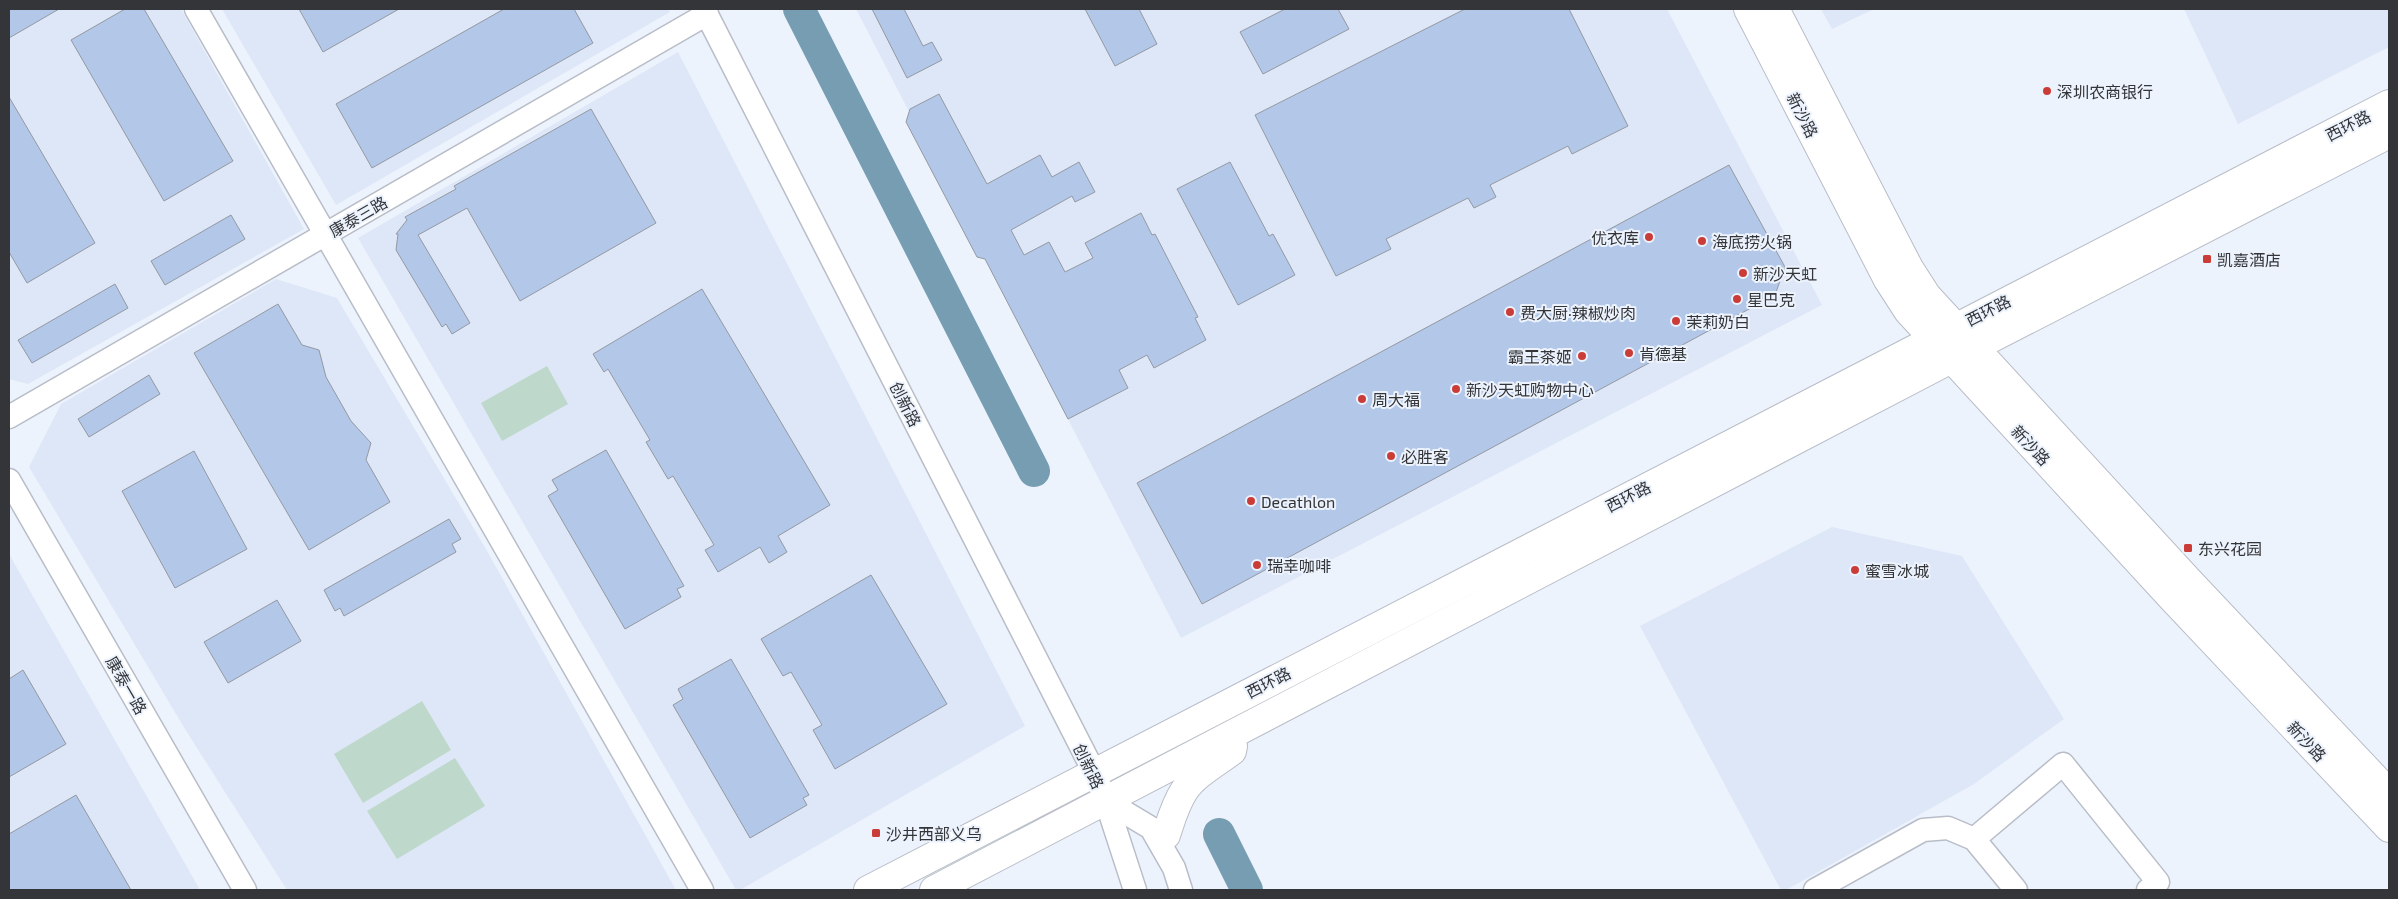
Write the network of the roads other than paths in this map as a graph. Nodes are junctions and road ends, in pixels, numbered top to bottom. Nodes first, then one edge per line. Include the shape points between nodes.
1 (196, 9) edge
2 (1748, 9) edge
3 (1775, 9) edge
4 (706, 11) edge
5 (2389, 104) edge
6 (2389, 134) edge
7 (326, 234) junction
8 (1954, 343) junction
9 (9, 417) edge
10 (9, 480) edge
11 (1235, 733) junction
12 (1094, 772) junction
13 (2389, 793) edge
14 (1106, 801) junction
15 (2389, 828) edge
16 (1166, 835) dead end
17 (1974, 839) junction
18 (244, 890) edge
19 (702, 890) edge
20 (868, 890) edge
21 (934, 890) edge
22 (1135, 890) edge
23 (1181, 890) edge
24 (1815, 890) edge
25 (2016, 890) edge
26 (2148, 890) edge

1 - 7 street
2 - 8 main road, 新沙路 via 1888,280 1908,311
3 - 8 main road, 新沙路 via 1909,268
4 - 7 street, 康泰三路
4 - 12 street, 创新路
5 - 8 main road, 西环路
6 - 8 main road, 西环路
7 - 9 street, 康泰三路
7 - 19 street
8 - 11 main road, 西环路
8 - 12 main road, 西环路
8 - 13 main road, 新沙路 via 2181,572
8 - 15 main road, 新沙路 via 2170,596
10 - 18 street, 康泰一路
11 - 14 main road, 西环路
11 - 16 main road via 1232,751 1184,790
12 - 14 street, 创新路
12 - 20 main road, 西环路
14 - 21 main road, 西环路
14 - 22 street, 创新路
14 - 23 street, 创新路 via 1151,828 1174,868
17 - 24 street via 1948,828 1923,830
17 - 25 street
17 - 26 street via 2063,764 2158,882

